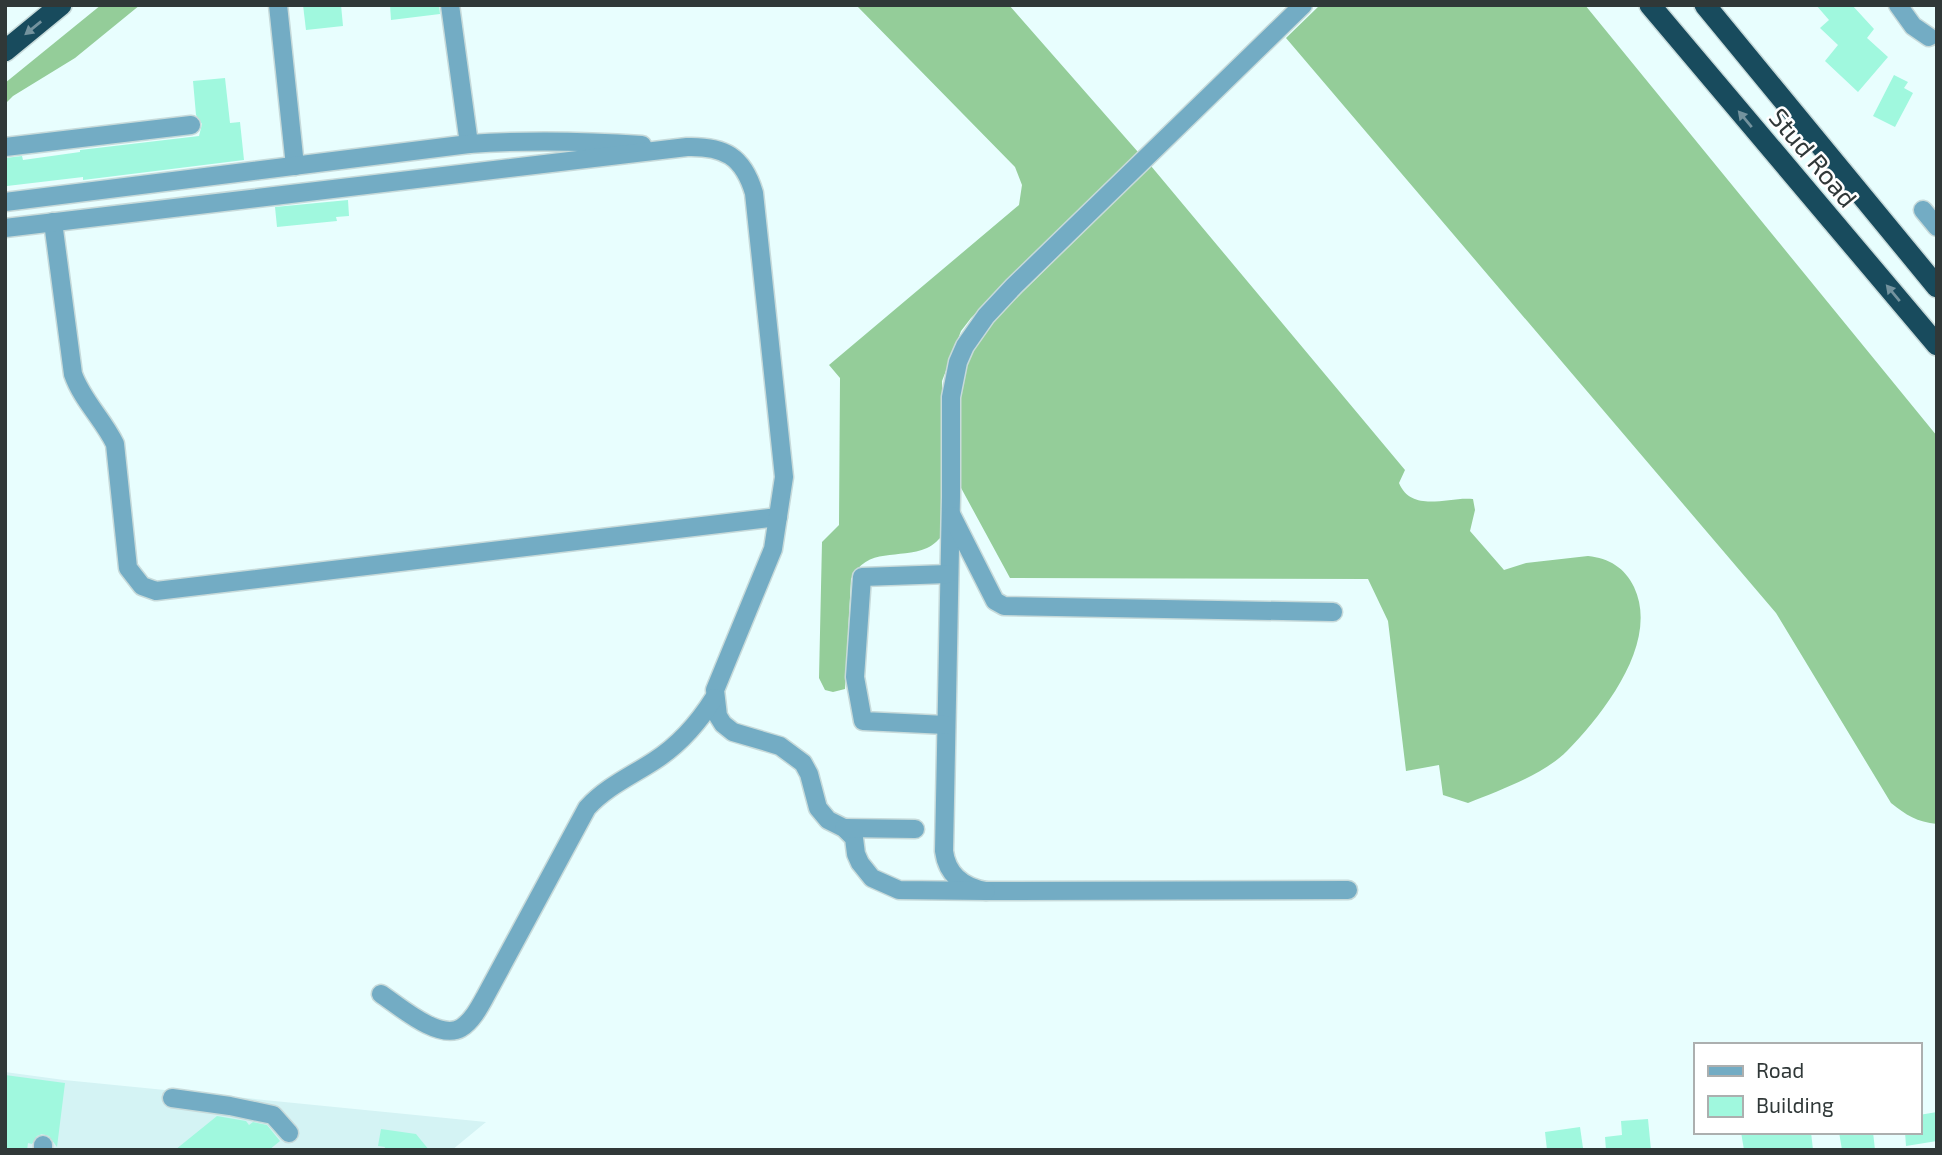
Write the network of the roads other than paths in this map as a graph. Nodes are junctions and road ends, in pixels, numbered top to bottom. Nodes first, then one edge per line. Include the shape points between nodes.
1 (61, 5) edge
2 (278, 5) edge
3 (450, 5) edge
4 (1303, 5) edge
5 (1650, 5) edge
6 (1706, 5) edge
7 (1898, 5) edge
8 (1929, 37) dead end
9 (5, 51) edge
10 (191, 125) dead end
11 (469, 144) junction
12 (5, 147) edge
13 (671, 149) junction
14 (295, 166) junction
15 (5, 202) edge
16 (1923, 210) dead end
17 (53, 222) junction
18 (1937, 227) edge
19 (5, 228) edge
20 (1937, 287) edge
21 (1937, 345) edge
22 (950, 513) junction
23 (778, 517) junction
24 (948, 574) junction
25 (1333, 612) dead end
26 (715, 698) junction
27 (946, 725) junction
28 (844, 828) junction
29 (915, 829) dead end
30 (1349, 890) dead end
31 (986, 891) junction
32 (381, 994) dead end
33 (172, 1098) dead end
34 (289, 1133) dead end

1 -> 9 highway
2 - 14 street
3 - 11 street
4 - 22 street via 1024,277 974,332 958,362 950,397
21 -> 5 highway, Stud Road
6 - 20 highway, Stud Road
7 - 8 street via 1913,26
10 - 12 street
11 - 13 street via 590,142
11 - 14 street
13 - 17 street
13 - 23 street via 719,149 743,168 751,184 784,477
14 - 15 street
16 - 18 street
17 - 19 street
17 - 23 street via 73,374 115,444 128,568 142,586 156,591
22 - 24 street
22 - 25 street via 995,601 1004,606
23 - 26 street via 772,550
24 - 27 street
24 - 27 street via 862,577 855,677 863,721
26 - 28 street via 718,716 728,728 780,746 803,763 818,808
26 - 32 street via 669,750 587,808 485,997 464,1026 449,1031 423,1023
27 - 31 street via 946,864 968,886
28 - 29 street
28 - 31 street via 854,838 856,854 866,871 890,888
30 - 31 street
33 - 34 street via 273,1115

